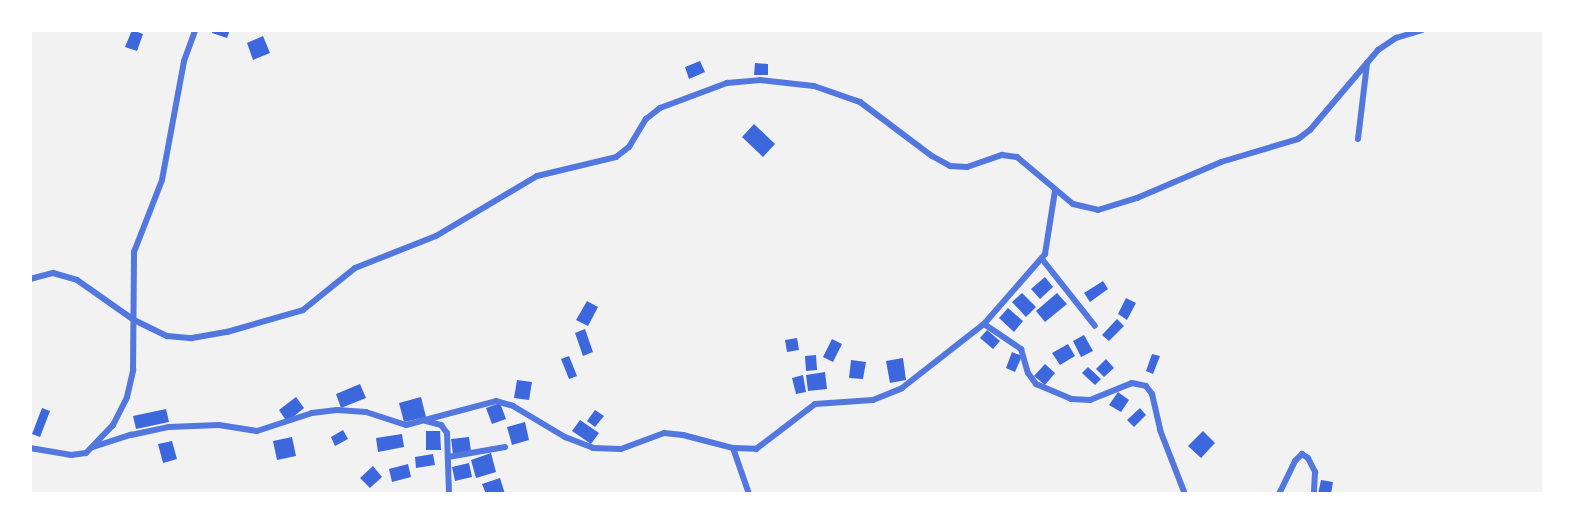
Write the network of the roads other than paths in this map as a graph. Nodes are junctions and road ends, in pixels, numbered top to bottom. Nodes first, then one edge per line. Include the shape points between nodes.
1 (195, 30) edge
2 (1422, 30) edge
3 (1367, 62) junction
4 (1358, 139) dead end
5 (1055, 191) junction
6 (1042, 259) junction
7 (30, 279) edge
8 (134, 320) junction
9 (984, 324) junction
10 (1095, 326) dead end
11 (423, 421) junction
12 (93, 447) junction
13 (505, 447) dead end
14 (30, 448) edge
15 (733, 448) junction
16 (448, 457) junction
17 (449, 494) edge
18 (749, 494) edge
19 (1185, 494) edge
20 (1279, 494) edge
21 (1314, 494) edge

1 - 8 street via 184,61 162,180 134,252
2 - 3 street via 1390,41
3 - 4 street
3 - 5 street via 1310,130 1288,144 1221,162 1098,210 1073,204
5 - 6 street via 1049,239
5 - 8 street via 1024,161 1013,156 994,157 967,167 946,165 873,110 837,93 793,82 738,82 660,108 646,119 630,147 616,157 529,180 436,236 355,268 303,310 228,332 184,339 167,336
6 - 9 street
6 - 10 street
7 - 8 street via 53,273 77,280
8 - 12 street via 133,370 127,397 113,425
9 - 15 street via 895,392 873,400 815,404 760,447
9 - 19 street via 1021,349 1028,373 1036,384 1071,399 1090,400 1136,383 1146,386
11 - 12 street via 402,425 366,412 337,410 312,413 257,431 219,425 169,428
11 - 15 street via 496,401 592,448 621,449 664,433
11 - 16 street via 439,424 446,431
12 - 14 street via 78,455
13 - 16 street
15 - 18 street
16 - 17 street
20 - 21 street via 1302,454 1315,472

